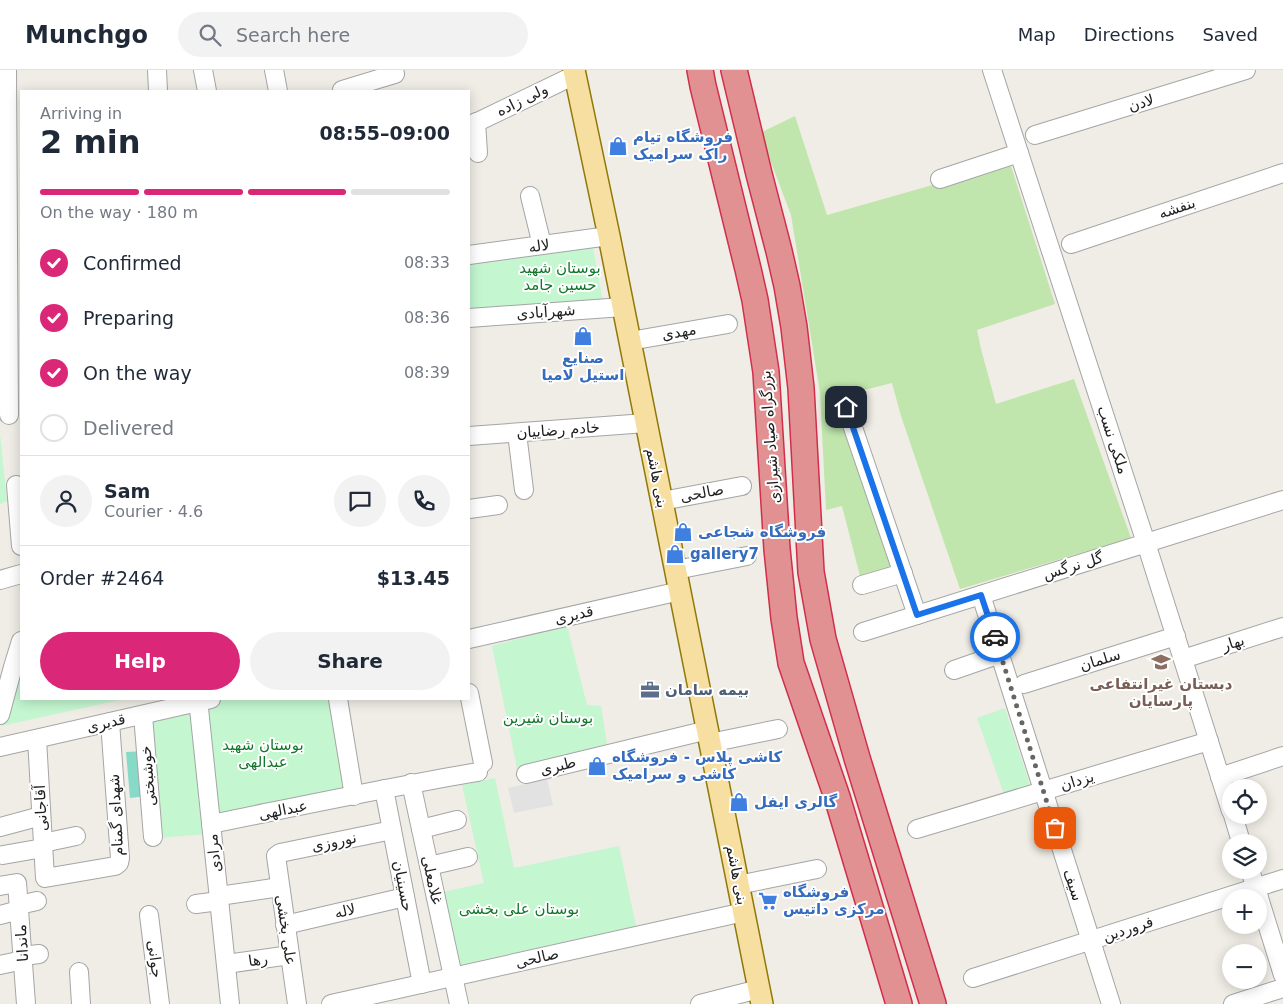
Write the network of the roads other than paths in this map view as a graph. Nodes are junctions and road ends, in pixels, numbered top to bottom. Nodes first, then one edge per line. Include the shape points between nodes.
1 (7, 70) edge
2 (157, 70) edge
3 (203, 70) edge
4 (274, 70) edge
5 (700, 70) edge
6 (734, 70) edge
7 (992, 70) edge
8 (1246, 70) edge
9 (574, 72) edge
10 (394, 74) dead end
11 (368, 76) edge
12 (158, 90) edge
13 (207, 90) edge
14 (278, 90) edge
15 (342, 90) edge
16 (472, 124) edge
17 (1035, 135) dead end
18 (4, 136) edge
19 (1019, 152) junction
20 (478, 153) dead end
21 (1283, 173) edge
22 (940, 179) dead end
23 (530, 196) dead end
24 (609, 236) junction
25 (1070, 244) dead end
26 (542, 245) junction
27 (470, 255) edge
28 (623, 307) junction
29 (470, 318) edge
30 (728, 324) dead end
31 (630, 341) junction
32 (846, 407) dead end
33 (10, 415) edge
34 (646, 423) junction
35 (517, 433) junction
36 (470, 436) edge
37 (16, 485) dead end
38 (742, 486) dead end
39 (524, 490) dead end
40 (1283, 500) edge
41 (662, 501) junction
42 (498, 505) dead end
43 (470, 509) edge
44 (20, 512) edge
45 (1146, 543) junction
46 (747, 556) dead end
47 (676, 570) junction
48 (903, 573) junction
49 (20, 574) edge
50 (0, 580) edge
51 (862, 585) dead end
52 (680, 591) junction
53 (981, 595) junction
54 (917, 615) junction
55 (1283, 627) edge
56 (863, 632) dead end
57 (1176, 636) junction
58 (470, 639) edge
59 (20, 644) edge
60 (1000, 654) junction
61 (1183, 659) junction
62 (6, 668) edge
63 (954, 670) dead end
64 (1024, 684) dead end
65 (202, 700) edge
66 (338, 700) edge
67 (470, 700) edge
68 (0, 714) edge
69 (143, 715) junction
70 (110, 722) junction
71 (778, 729) dead end
72 (709, 736) junction
73 (37, 739) junction
74 (1209, 741) junction
75 (0, 747) edge
76 (1283, 756) edge
77 (526, 774) dead end
78 (1220, 777) junction
79 (411, 783) junction
80 (1222, 783) edge
81 (384, 789) junction
82 (1043, 791) junction
83 (354, 796) junction
84 (41, 816) junction
85 (457, 820) dead end
86 (211, 824) junction
87 (0, 827) edge
88 (421, 829) junction
89 (917, 829) dead end
90 (392, 830) junction
91 (76, 836) dead end
92 (154, 837) dead end
93 (43, 845) junction
94 (3, 855) dead end
95 (276, 856) joint
96 (468, 857) dead end
97 (429, 866) junction
98 (817, 869) dead end
99 (45, 878) joint
100 (1283, 879) edge
101 (9, 884) edge
102 (738, 885) junction
103 (280, 887) junction
104 (1266, 889) edge
105 (405, 897) junction
106 (219, 898) junction
107 (37, 901) dead end
108 (196, 904) dead end
109 (1222, 904) edge
110 (19, 908) junction
111 (744, 912) junction
112 (0, 915) edge
113 (149, 915) dead end
114 (1267, 923) edge
115 (285, 925) junction
116 (1090, 941) junction
117 (290, 955) junction
118 (28, 957) junction
119 (226, 964) junction
120 (0, 965) edge
121 (79, 972) dead end
122 (1283, 975) edge
123 (453, 977) junction
124 (973, 978) dead end
125 (422, 984) junction
126 (1283, 988) edge
127 (761, 997) edge
128 (26, 1004) edge
129 (81, 1004) edge
130 (160, 1004) edge
131 (230, 1004) edge
132 (297, 1004) edge
133 (331, 1004) edge
134 (458, 1004) edge
135 (700, 1004) edge
136 (898, 1004) edge
137 (932, 1004) edge
138 (1111, 1004) edge
139 (1233, 1004) edge

1 - 18 street
2 - 12 street
3 - 13 street
4 - 14 street
5 - 136 highway, بزرگراه صیاد شیرازی via 755,300 766,372 777,549 791,663 880,937
6 - 137 highway via 788,286 801,388 811,572 823,639
7 - 19 street, ملکی نسب
8 - 17 street, لادن
9 - 16 street, ولی زاده
9 - 24 main road, بنی هاشم
10 - 11 street
11 - 15 street
16 - 20 street
18 - 33 street
19 - 22 street
19 - 45 street, ملکی نسب
21 - 25 street, بنفشه
23 - 26 street
24 - 26 street, لاله
24 - 28 main road, بنی هاشم
26 - 27 street, لاله
28 - 29 street, شهرآبادی
28 - 31 main road, بنی هاشم
30 - 31 street, مهدی
31 - 34 main road, بنی هاشم
32 - 48 street
34 - 35 street, خادم رضاییان
34 - 41 main road, بنی هاشم
35 - 36 street, خادم رضاییان
35 - 39 street
37 - 44 street
38 - 41 street, صالحی
40 - 45 street, گل نرگس
41 - 47 main road, بنی هاشم
42 - 43 street
45 - 53 street, گل نرگس
45 - 57 street, ملکی نسب
46 - 47 street
47 - 52 main road, بنی هاشم
48 - 51 street
48 - 54 street
49 - 50 street
52 - 58 street, قدیری
52 - 72 main road, بنی هاشم
53 - 54 street, گل نرگس
53 - 60 street, سیف
54 - 56 street, گل نرگس
55 - 61 street, بهار
57 - 61 street, ملکی نسب
57 - 64 street, سلمان
59 - 62 street
60 - 63 street
60 - 82 street, سیف
61 - 74 street, ملکی نسب
62 - 68 street
65 - 69 street, قدیری
65 - 86 street, مرادی
66 - 83 street
67 - 79 street, عبدالهی via 480,767
69 - 70 street, قدیری
69 - 92 street, خوشبختی
70 - 73 street, قدیری
70 - 99 street, شهدای گمنام via 119,863
71 - 72 street, طبری
72 - 77 street, طبری
72 - 102 main road, بنی هاشم
73 - 75 street, قدیری
73 - 84 street, آقاجانی
74 - 78 street, ملکی نسب
74 - 82 street, یزدان
76 - 78 street
78 - 80 street, ملکی نسب
79 - 81 street, عبدالهی
79 - 88 street, غلامعلی
81 - 83 street, عبدالهی
81 - 90 street, حسینیان
82 - 89 street, یزدان
82 - 116 street, سیف
83 - 86 street, عبدالهی
84 - 87 street
84 - 93 street, آقاجانی
85 - 88 street
86 - 106 street, مرادی
88 - 97 street, غلامعلی
90 - 95 street, نوروزی
90 - 105 street, حسینیان
91 - 93 street
93 - 94 street
93 - 99 street, آقاجانی
95 - 103 street, علی بخشی
96 - 97 street
97 - 123 street, غلامعلی
98 - 102 street
100 - 104 street, فروردین
101 - 110 street, ماندانا
102 - 111 main road, بنی هاشم
103 - 106 street
103 - 115 street, علی بخشی
105 - 115 street, لاله
105 - 125 street, حسینیان
106 - 108 street
106 - 119 street, مرادی
107 - 110 street
109 - 116 street, فروردین
110 - 112 street
110 - 118 street, ماندانا
111 - 123 street, صالحی
111 - 127 main road, بنی هاشم
113 - 130 street, جوانی
114 - 122 street
115 - 117 street, علی بخشی
116 - 124 street, فروردین
116 - 138 street, سیف
117 - 119 street, رها
117 - 132 street, علی بخشی
118 - 120 street
118 - 128 street, ماندانا
119 - 131 street, مرادی
121 - 129 street
123 - 125 street, صالحی
123 - 134 street, غلامعلی
125 - 133 street, صالحی
126 - 139 street
127 - 135 street

